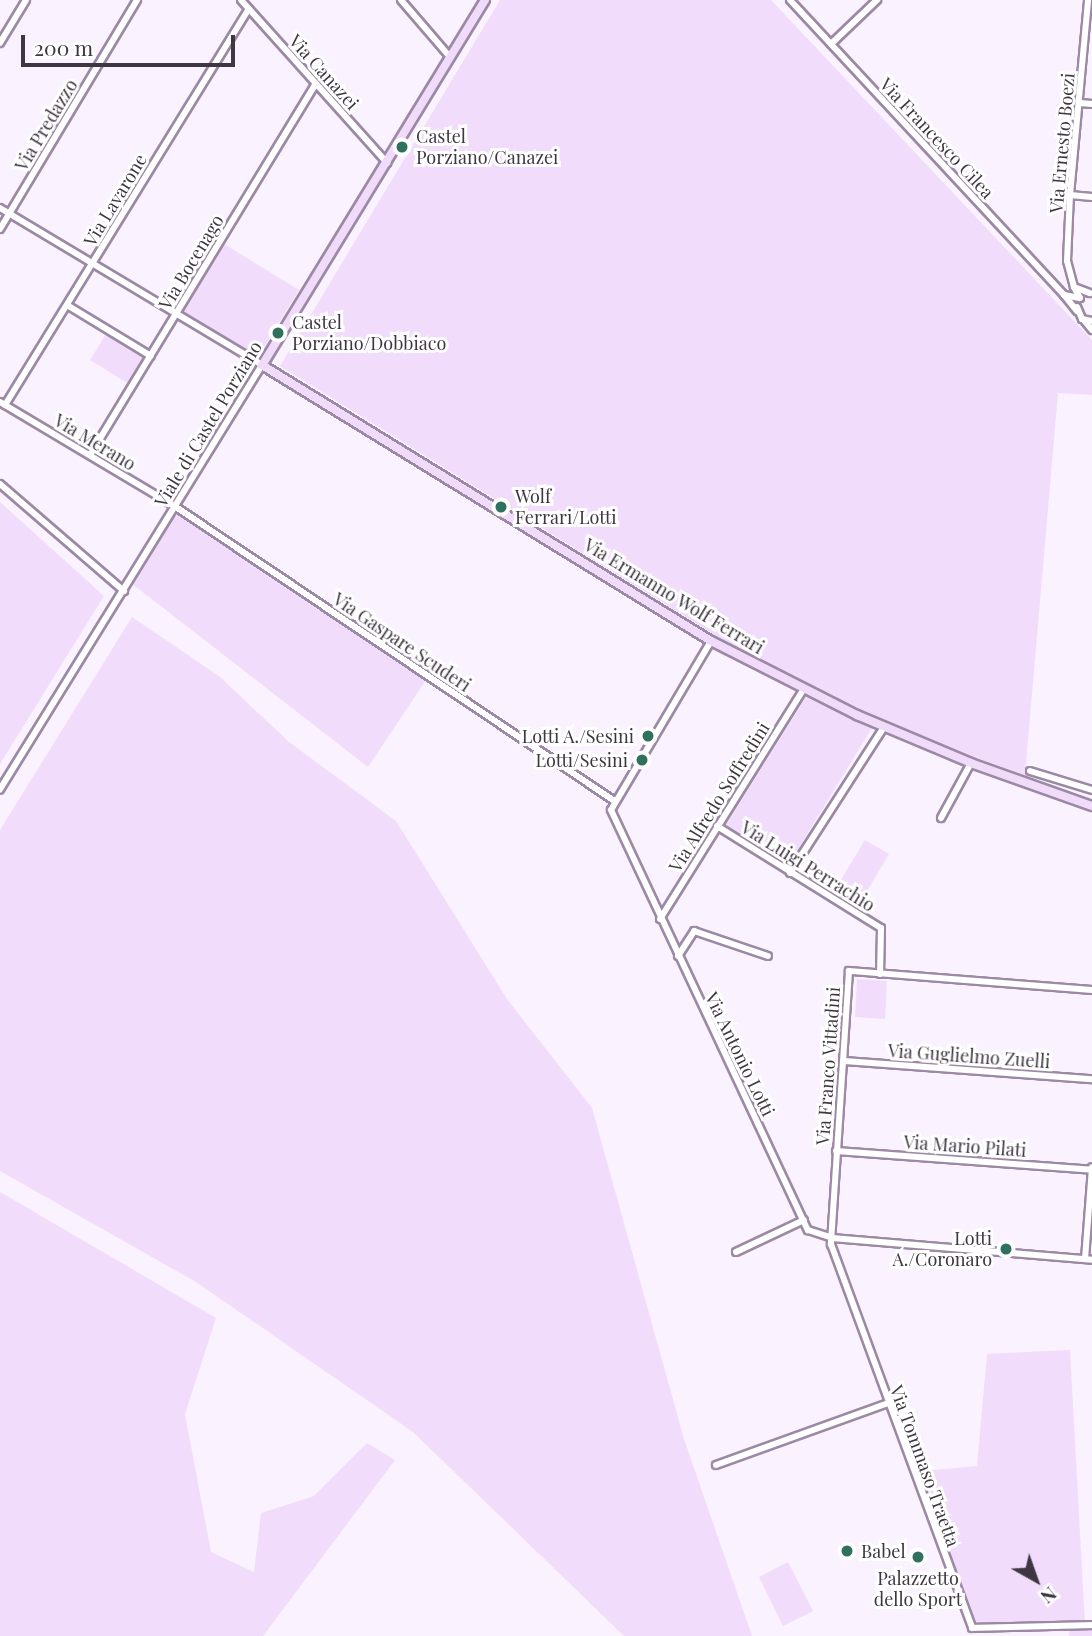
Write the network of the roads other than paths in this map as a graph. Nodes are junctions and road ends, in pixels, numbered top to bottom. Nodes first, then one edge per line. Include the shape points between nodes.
1 (26, 0) edge
2 (138, 0) edge
3 (240, 0) edge
4 (401, 0) edge
5 (485, 0) edge
6 (790, 0) edge
7 (877, 0) edge
8 (1089, 4) edge
9 (249, 9) junction
10 (0, 43) edge
11 (831, 44) junction
12 (450, 57) junction
13 (316, 84) junction
14 (1080, 103) junction
15 (1092, 104) edge
16 (387, 163) junction
17 (1069, 195) junction
18 (1092, 197) edge
19 (0, 208) edge
20 (10, 214) junction
21 (0, 229) edge
22 (93, 263) junction
23 (1069, 276) junction
24 (1074, 286) junction
25 (1055, 287) junction
26 (1091, 293) edge
27 (1063, 295) junction
28 (1080, 298) junction
29 (67, 305) junction
30 (1077, 311) junction
31 (176, 314) junction
32 (1082, 319) junction
33 (1092, 321) edge
34 (1092, 330) edge
35 (151, 356) junction
36 (262, 365) junction
37 (2, 403) edge
38 (90, 455) junction
39 (0, 484) edge
40 (176, 507) junction
41 (124, 591) junction
42 (711, 641) junction
43 (803, 690) junction
44 (884, 727) junction
45 (971, 763) junction
46 (1030, 771) dead end
47 (0, 790) edge
48 (1092, 790) edge
49 (613, 800) junction
50 (1092, 806) edge
51 (941, 818) dead end
52 (717, 826) junction
53 (790, 873) junction
54 (660, 919) junction
55 (678, 956) junction
56 (768, 956) dead end
57 (880, 974) junction
58 (1092, 990) edge
59 (844, 1061) junction
60 (1092, 1079) edge
61 (836, 1151) junction
62 (1092, 1168) edge
63 (804, 1220) junction
64 (832, 1238) junction
65 (736, 1252) dead end
66 (1088, 1260) edge
67 (887, 1402) junction
68 (716, 1465) dead end
69 (1092, 1625) edge
70 (1002, 1633) edge

1 - 10 street
2 - 20 street, Via Predazzo
3 - 9 street, Via Canazei
4 - 12 street
5 - 12 street, Viale di Castel Porziano
6 - 11 street, Via Francesco Cilea
7 - 11 street
8 - 14 street, Via Ernesto Boezi
9 - 13 street, Via Canazei
9 - 22 street, Via Lavarone
11 - 25 street, Via Francesco Cilea
12 - 16 street, Viale di Castel Porziano
13 - 16 street, Via Canazei
13 - 31 street, Via Bocenago
14 - 15 street
14 - 17 street, Via Ernesto Boezi
16 - 36 street, Viale di Castel Porziano
17 - 18 street
17 - 23 street, Via Ernesto Boezi
19 - 20 street
20 - 21 street, Via Predazzo
20 - 22 street
22 - 29 street, Via Lavarone
22 - 31 street
23 - 24 street, Via Ernesto Boezi
23 - 25 street
24 - 26 street
24 - 28 street, Via Ernesto Boezi
25 - 27 street, Via Francesco Cilea
26 - 28 street
27 - 28 street
27 - 30 street, Via Francesco Cilea
28 - 30 street
29 - 35 street
29 - 37 street, Via Lavarone
30 - 32 street, Via Francesco Cilea
31 - 35 street, Via Bocenago
31 - 36 street
32 - 33 street
32 - 34 street
35 - 38 street, Via Bocenago
36 - 40 street, Viale di Castel Porziano
36 - 42 street, Via Ermanno Wolf Ferrari
37 - 38 street, Via Merano
38 - 40 street, Via Merano
39 - 41 street
40 - 41 street, Viale di Castel Porziano
40 - 49 street, Via Gaspare Scuderi
41 - 47 street, Viale di Castel Porziano
42 - 43 street, Via Ermanno Wolf Ferrari
42 - 49 street
43 - 44 street, Via Ermanno Wolf Ferrari
43 - 52 street, Via Alfredo Soffredini
44 - 45 street, Via Ermanno Wolf Ferrari
44 - 53 street
45 - 50 street, Via Ermanno Wolf Ferrari
45 - 51 street
46 - 48 street
49 - 54 street, Via Antonio Lotti via 611,810 619,833
52 - 53 street, Via Luigi Perrachio
52 - 54 street, Via Alfredo Soffredini
53 - 57 street, Via Luigi Perrachio via 881,928
54 - 55 street, Via Antonio Lotti
55 - 56 street via 694,931
55 - 63 street, Via Antonio Lotti
57 - 58 street, Via Franco Vittadini
57 - 59 street, Via Franco Vittadini via 849,971
59 - 60 street, Via Guglielmo Zuelli
59 - 61 street, Via Franco Vittadini
61 - 62 street, Via Mario Pilati
61 - 64 street, Via Franco Vittadini
62 - 66 street
63 - 64 street via 814,1234
63 - 65 street
64 - 66 street
64 - 67 street, Via Tommaso Traetta
67 - 68 street
67 - 70 street, Via Tommaso Traetta via 967,1620 981,1630
69 - 70 street, Via Tommaso Traetta

